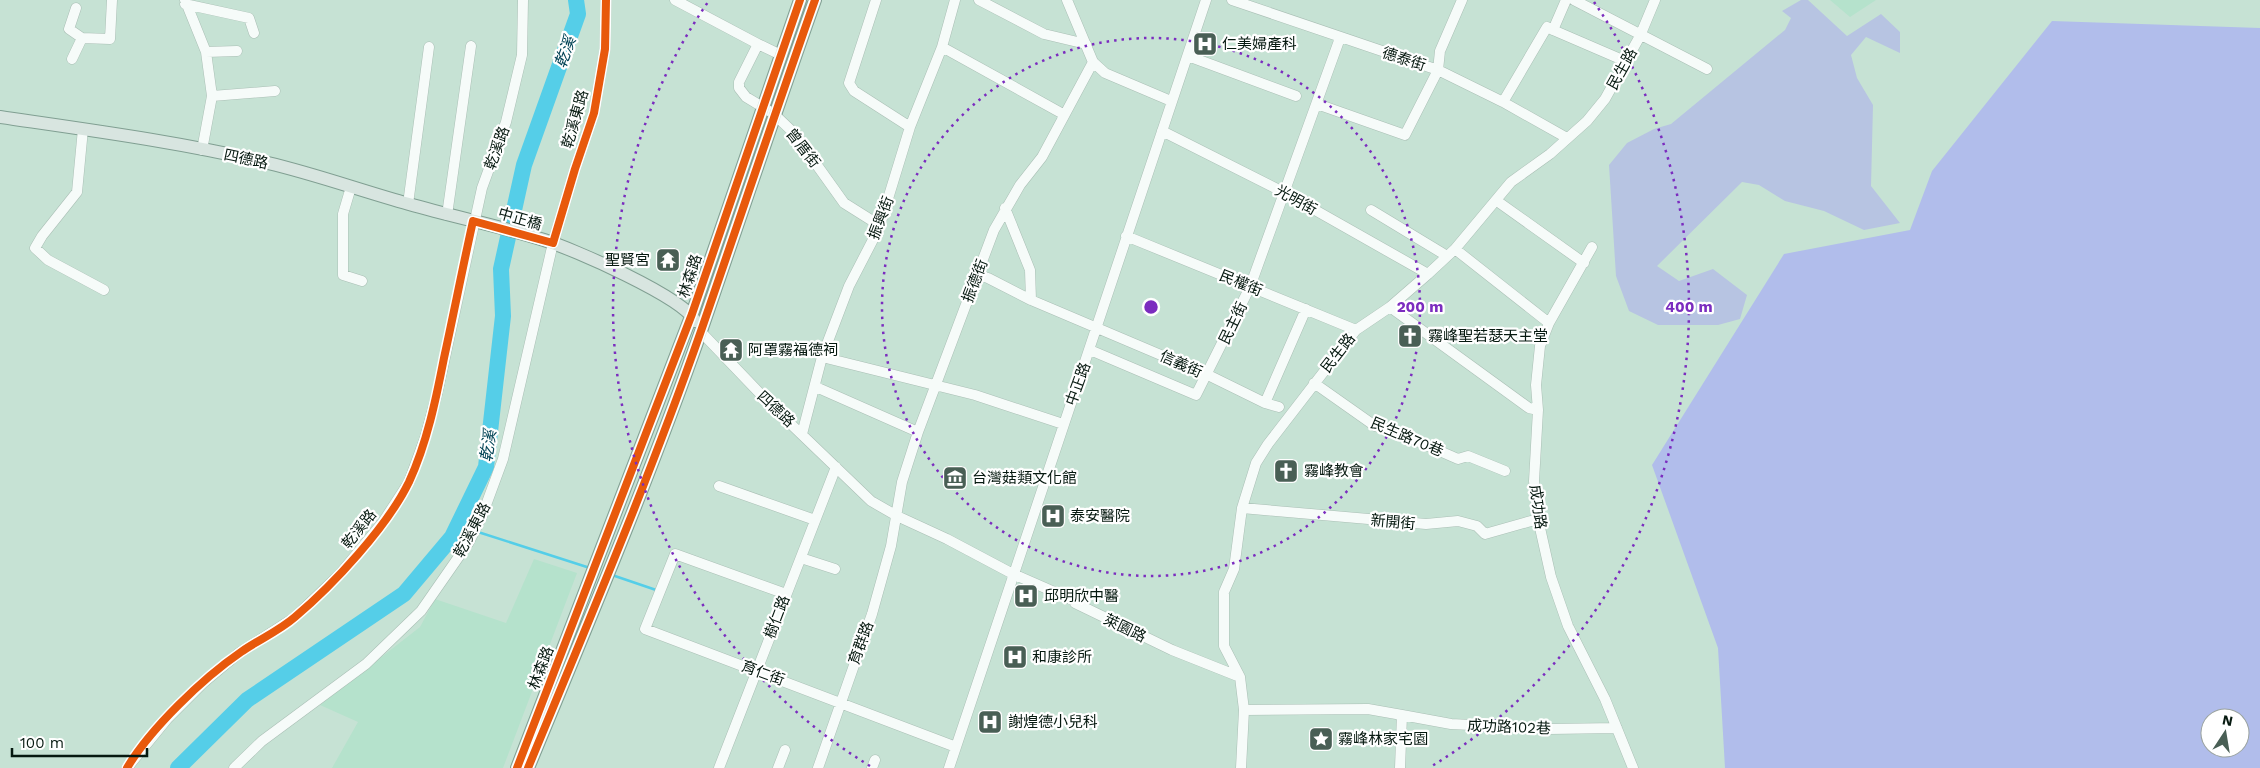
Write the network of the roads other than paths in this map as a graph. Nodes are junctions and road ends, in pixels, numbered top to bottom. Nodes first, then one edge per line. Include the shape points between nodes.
1 (112, 0) edge
2 (524, 0) edge
3 (606, 0) edge
4 (675, 0) edge
5 (800, 0) edge
6 (815, 0) edge
7 (876, 0) edge
8 (955, 0) edge
9 (979, 0) edge
10 (1066, 0) edge
11 (1206, 0) edge
12 (1232, 0) edge
13 (1462, 0) edge
14 (1566, 0) edge
15 (1574, 0) edge
16 (1651, 1) edge
17 (185, 2) edge
18 (76, 8) dead end
19 (1553, 30) junction
20 (254, 33) dead end
21 (1640, 36) junction
22 (82, 38) junction
23 (1340, 38) junction
24 (758, 44) junction
25 (1086, 44) junction
26 (472, 46) dead end
27 (429, 47) dead end
28 (942, 48) junction
29 (206, 52) junction
30 (237, 52) dead end
31 (781, 55) junction
32 (1188, 56) junction
33 (72, 59) dead end
34 (1625, 61) junction
35 (1093, 62) junction
36 (1707, 69) dead end
37 (1438, 70) junction
38 (275, 92) dead end
39 (212, 96) junction
40 (1296, 96) dead end
41 (1171, 101) junction
42 (1503, 102) junction
43 (1317, 104) junction
44 (768, 111) junction
45 (1063, 114) junction
46 (0, 117) edge
47 (910, 127) junction
48 (83, 129) junction
49 (1162, 131) junction
50 (1567, 138) junction
51 (202, 150) junction
52 (351, 187) junction
53 (1285, 193) junction
54 (1496, 201) junction
55 (408, 204) junction
56 (1005, 208) junction
57 (1371, 210) dead end
58 (447, 215) junction
59 (474, 221) junction
60 (486, 224) joint
61 (879, 228) junction
62 (1126, 236) junction
63 (550, 242) junction
64 (1592, 247) dead end
65 (1451, 253) junction
66 (1584, 263) junction
67 (1428, 274) junction
68 (978, 276) junction
69 (362, 281) dead end
70 (1250, 287) junction
71 (104, 290) dead end
72 (1031, 300) junction
73 (1390, 307) junction
74 (1306, 310) junction
75 (692, 314) junction
76 (1549, 323) junction
77 (1096, 326) junction
78 (1356, 330) junction
79 (701, 332) junction
80 (1090, 350) junction
81 (822, 357) junction
82 (1208, 376) junction
83 (935, 384) junction
84 (1314, 384) junction
85 (816, 387) junction
86 (1264, 403) junction
87 (1279, 407) dead end
88 (1538, 410) junction
89 (1063, 424) junction
90 (918, 432) junction
91 (802, 434) junction
92 (836, 467) junction
93 (1505, 471) dead end
94 (719, 486) dead end
95 (1242, 508) junction
96 (897, 516) junction
97 (1538, 519) junction
98 (815, 520) junction
99 (801, 558) junction
100 (835, 570) dead end
101 (1013, 574) junction
102 (786, 594) junction
103 (756, 671) junction
104 (1240, 677) junction
105 (840, 702) junction
106 (1244, 710) junction
107 (1402, 715) junction
108 (1617, 728) junction
109 (956, 747) junction
110 (785, 750) dead end
111 (127, 768) edge
112 (234, 768) edge
113 (517, 768) edge
114 (528, 768) edge
115 (719, 768) edge
116 (778, 768) edge
117 (818, 768) edge
118 (949, 768) edge
119 (1241, 768) edge
120 (1400, 768) edge
121 (1633, 768) edge

1 - 22 street via 110,39
2 - 59 street, 乾溪路 via 522,55 506,122 482,188
3 - 63 street, 乾溪東路 via 605,49 594,113
4 - 24 street
5 - 31 main road, 林森路
6 - 44 main road, 林森路
7 - 47 street via 849,83 854,91
8 - 28 street, 振興街
9 - 25 street via 1044,34
10 - 25 street
11 - 32 street, 中正路
12 - 23 street, 德泰街
13 - 37 street via 1440,51
14 - 19 street
15 - 21 street
16 - 21 street, 民生路
17 - 20 street via 249,18
17 - 29 street
18 - 22 street via 68,29
19 - 34 street
19 - 42 street via 1547,27
21 - 34 street, 民生路
21 - 36 street
22 - 33 street
23 - 37 street, 德泰街
23 - 43 street, 民主街
24 - 31 street
24 - 44 street, 曾厝街 via 739,88 746,97
25 - 35 street
26 - 58 street
27 - 55 street
28 - 45 street
28 - 47 street, 振興街
29 - 30 street
29 - 39 street
31 - 44 main road, 林森路
32 - 40 street
32 - 41 street, 中正路
34 - 50 street, 民生路 via 1605,99
35 - 41 street via 1105,73
35 - 45 street, 振德街
37 - 42 street, 德泰街
37 - 43 street via 1405,135
38 - 39 street
39 - 51 street
41 - 49 street, 中正路
42 - 50 street, 德泰街
43 - 53 street, 民主街
44 - 61 street, 曾厝街 via 794,133 844,204
44 - 75 main road, 林森路
44 - 79 main road, 林森路
45 - 56 street, 振德街 via 1042,157
46 - 48 main road, 四德路
47 - 61 street, 振興街
48 - 51 main road, 四德路
48 - 71 street via 76,192 35,248 48,260
49 - 53 street, 光明街
49 - 62 street, 中正路
50 - 54 street, 民生路 via 1511,182
51 - 52 main road, 四德路 via 268,163
52 - 55 main road, 四德路
52 - 69 street via 343,214 343,275
53 - 67 street, 光明街
53 - 70 street, 民主街
54 - 65 street, 民生路
54 - 66 street
55 - 58 main road, 四德路
56 - 68 street, 振德街
56 - 72 street via 1030,270
57 - 65 street
58 - 59 main road, 四德路
59 - 60 main road, 四德路
59 - 111 street, 乾溪路 via 437,394 409,482 383,522 340,574 294,618 240,653 203,683 167,719
60 - 63 main road, 中正橋
61 - 81 street, 振興街 via 849,286
62 - 70 street, 民權街
62 - 77 street, 中正路
63 - 75 main road, 四德路 via 647,284
63 - 112 street, 乾溪東路 via 503,459 469,542 421,611 366,664 262,741
64 - 66 street, 成功路
65 - 67 street, 民生路
65 - 76 street
66 - 76 street, 成功路
67 - 73 street, 民生路
68 - 72 street, 信義街
68 - 83 street, 振德街
70 - 74 street, 民權街
70 - 82 street, 民主街
72 - 77 street, 信義街
73 - 78 street, 民生路
73 - 88 street via 1528,408
74 - 78 street, 民權街
74 - 86 street
75 - 79 main road, 四德路
75 - 113 main road, 林森路
76 - 88 street, 成功路 via 1540,346 1536,384
77 - 80 street, 中正路
77 - 82 street, 信義街
78 - 84 street, 民生路
79 - 91 street, 四德路
79 - 114 main road, 林森路 via 605,583
80 - 82 street, 民主街 via 1196,395
80 - 89 street, 中正路
81 - 83 street
81 - 85 street, 振興街
82 - 86 street, 信義街
83 - 89 street
83 - 90 street, 振德街
84 - 93 street, 民生路70巷 via 1374,426 1458,459 1468,456
84 - 95 street, 民生路 via 1256,463
85 - 90 street
85 - 91 street, 振興街
86 - 87 street, 信義街
88 - 97 street, 成功路 via 1534,481
89 - 101 street, 中正路
90 - 96 street, 振德街 via 902,482
91 - 92 street, 四德路
92 - 96 street, 四德路 via 871,501
92 - 98 street, 樹仁路
94 - 98 street
95 - 97 street, 新開街 via 1426,524 1458,521 1477,526 1485,534
95 - 104 street, 民生路 via 1234,569 1224,592 1223,616 1224,646
96 - 101 street, 四德路
96 - 105 street, 育群路 via 872,614
97 - 108 street, 成功路 via 1551,577 1568,626
98 - 99 street, 樹仁路
99 - 100 street
99 - 102 street, 樹仁路
101 - 104 street, 萊園路 via 1172,650
101 - 109 street, 中正路
102 - 103 street, 樹仁路
102 - 103 street, 育仁街 via 675,554 645,629
103 - 105 street, 育仁街
103 - 115 street, 樹仁路
104 - 106 street, 民生路
105 - 109 street, 育仁街
105 - 117 street, 育群路
106 - 107 street via 1368,709
106 - 119 street, 民生路
107 - 108 street, 成功路102巷 via 1451,724 1549,729
107 - 120 street
108 - 121 street, 成功路
109 - 118 street, 中正路
110 - 116 street

